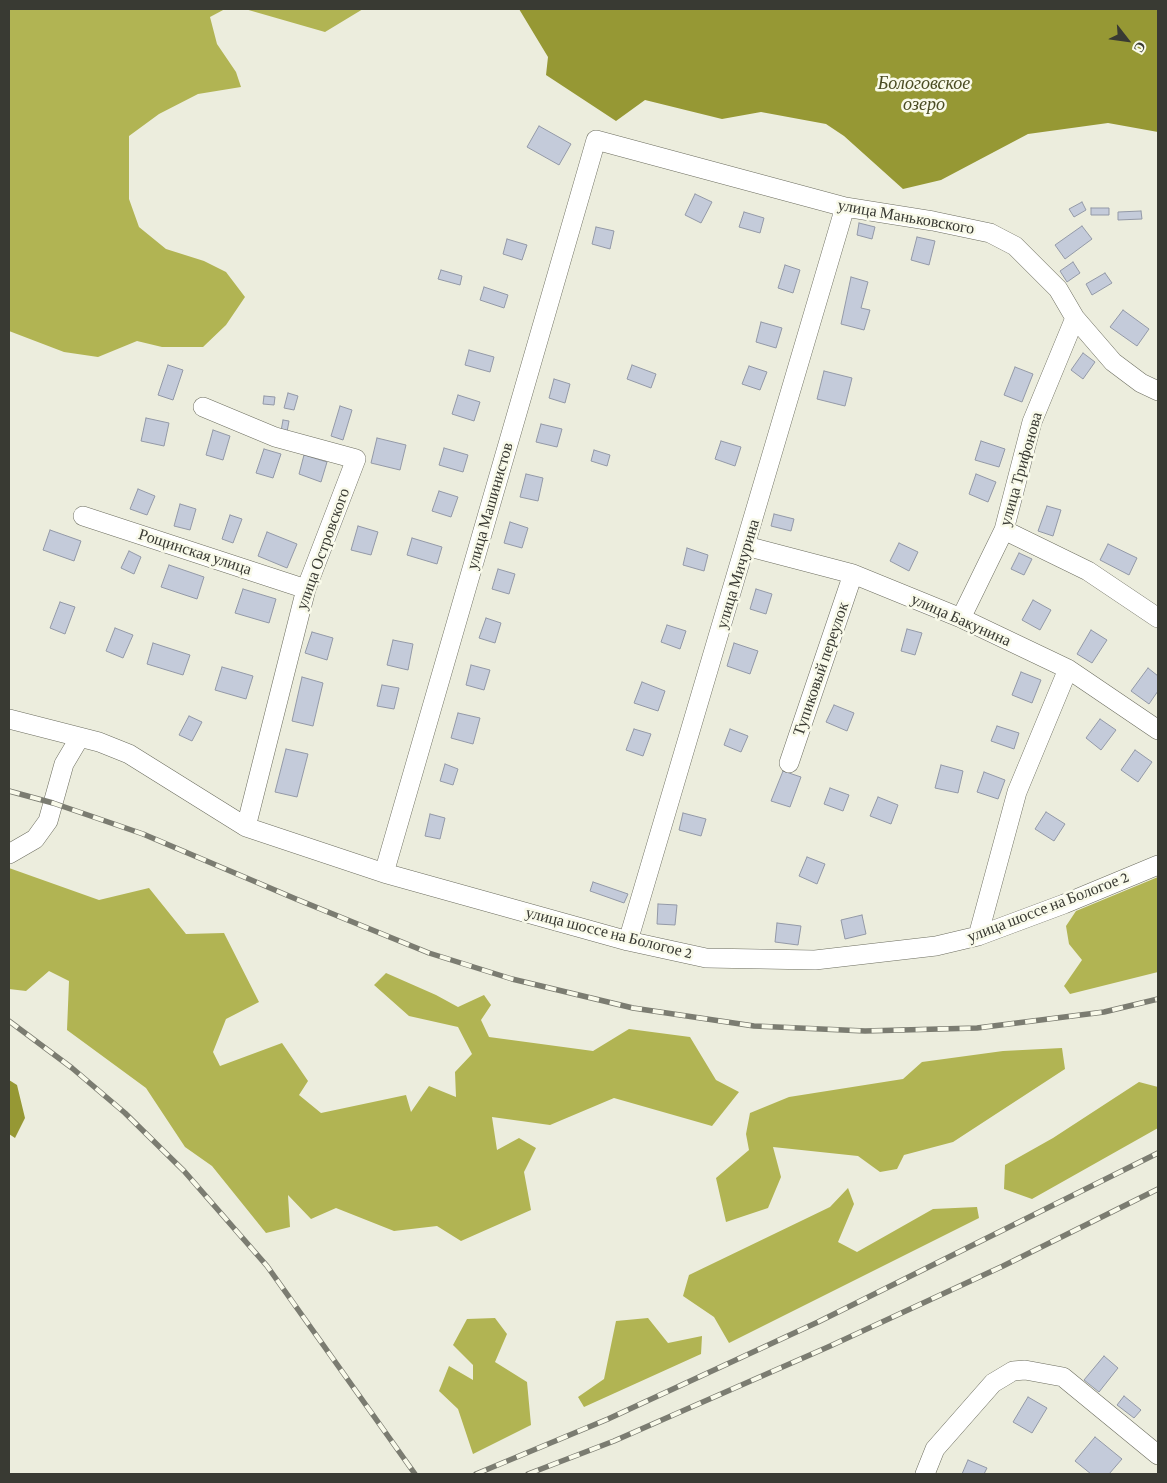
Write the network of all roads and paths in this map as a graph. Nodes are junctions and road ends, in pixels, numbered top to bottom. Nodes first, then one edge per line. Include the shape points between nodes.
1 (596, 140) joint
2 (845, 207) junction
3 (1075, 318) junction
4 (1158, 391) edge
5 (203, 407) dead end
6 (83, 516) dead end
7 (1004, 530) junction
8 (746, 546) junction
9 (853, 574) junction
10 (306, 589) junction
11 (961, 618) junction
12 (1158, 618) edge
13 (1068, 669) junction
14 (9, 719) edge
15 (1158, 730) edge
16 (80, 736) junction
17 (789, 763) dead end
18 (246, 827) junction
19 (9, 854) edge
20 (1158, 865) edge
21 (384, 873) junction
22 (978, 936) junction
23 (628, 941) junction
24 (1158, 1455) edge
25 (925, 1474) edge

1 - 2 street, улица Маньковского
1 - 21 street, улица Машинистов
2 - 3 street, улица Маньковского via 990,233 1015,246 1058,289
2 - 8 street, улица Мичурина
3 - 4 street, улица Маньковского via 1112,362
3 - 7 street, улица Трифонова via 1032,422
5 - 10 street, улица Островского via 275,437 356,459
6 - 10 street, Рощинская улица
7 - 11 street, улица Трифонова
7 - 12 street via 1088,571
8 - 9 street, улица Бакунина
8 - 23 street, улица Мичурина
9 - 11 street, улица Бакунина
9 - 17 street, Тупиковый переулок
10 - 18 street, улица Островского
11 - 13 street, улица Бакунина
13 - 15 street, улица Бакунина
13 - 22 street via 1017,792
14 - 16 street, улица шоссе на Бологое 2
16 - 18 street, улица шоссе на Бологое 2 via 129,754
16 - 19 street via 64,764 48,821 35,839
18 - 21 street, улица шоссе на Бологое 2
20 - 22 street, улица шоссе на Бологое 2
21 - 23 street, улица шоссе на Бологое 2
22 - 23 street, улица шоссе на Бологое 2 via 899,952 815,960 706,958
24 - 25 street via 1063,1377 1026,1370 1013,1372 993,1383 935,1449

